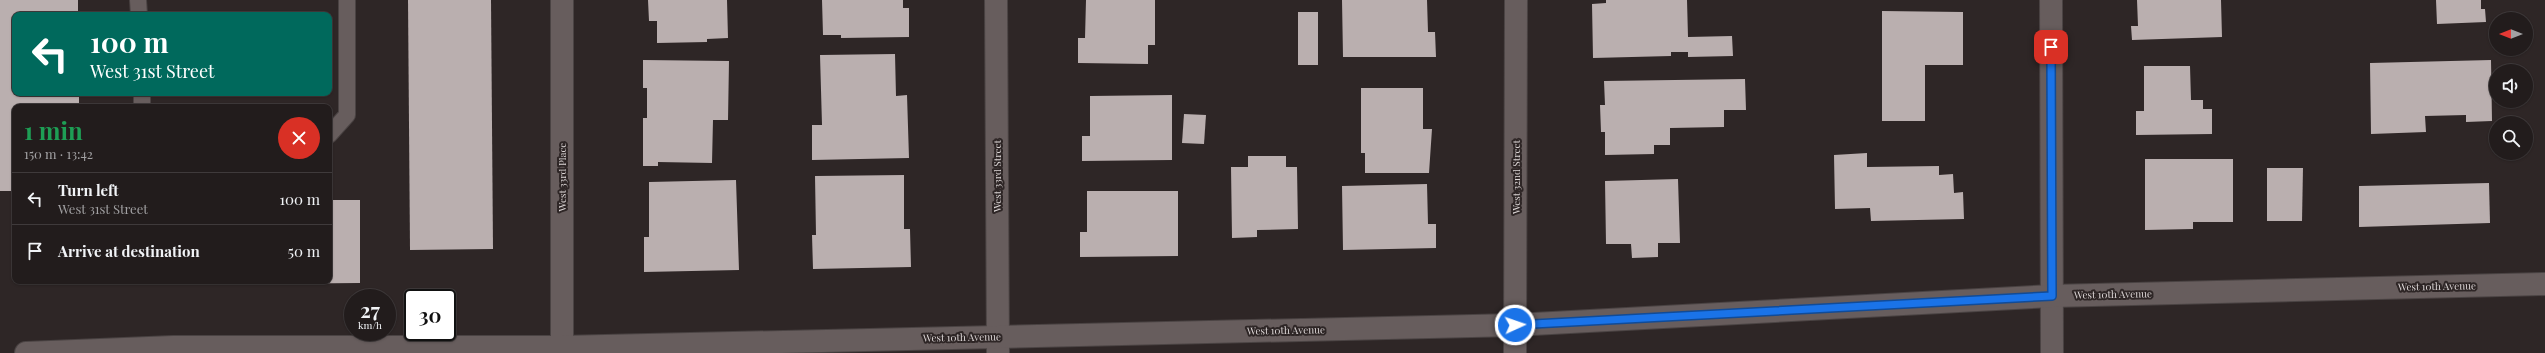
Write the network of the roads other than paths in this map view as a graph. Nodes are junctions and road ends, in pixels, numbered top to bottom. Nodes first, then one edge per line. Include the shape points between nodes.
1 (138, 0) edge
2 (347, 0) edge
3 (562, 0) edge
4 (996, 0) edge
5 (1516, 0) edge
6 (2051, 0) edge
7 (139, 12) edge
8 (332, 132) edge
9 (2545, 284) edge
10 (2052, 296) junction
11 (1515, 325) junction
12 (998, 345) edge
13 (201, 350) edge
14 (562, 350) edge
15 (26, 353) edge
16 (1516, 353) edge
17 (2052, 353) edge

1 - 7 lane
2 - 8 lane via 347,115
3 - 14 street, West 33rd Place
4 - 12 street, West 33rd Street
5 - 11 street, West 32nd Street
6 - 10 street
9 - 10 street, West 10th Avenue
10 - 11 street, West 10th Avenue
10 - 17 street
11 - 12 street, West 10th Avenue
11 - 16 street, West 32nd Street
12 - 14 street, West 10th Avenue
13 - 14 street, West 10th Avenue
13 - 15 street, West 10th Avenue

